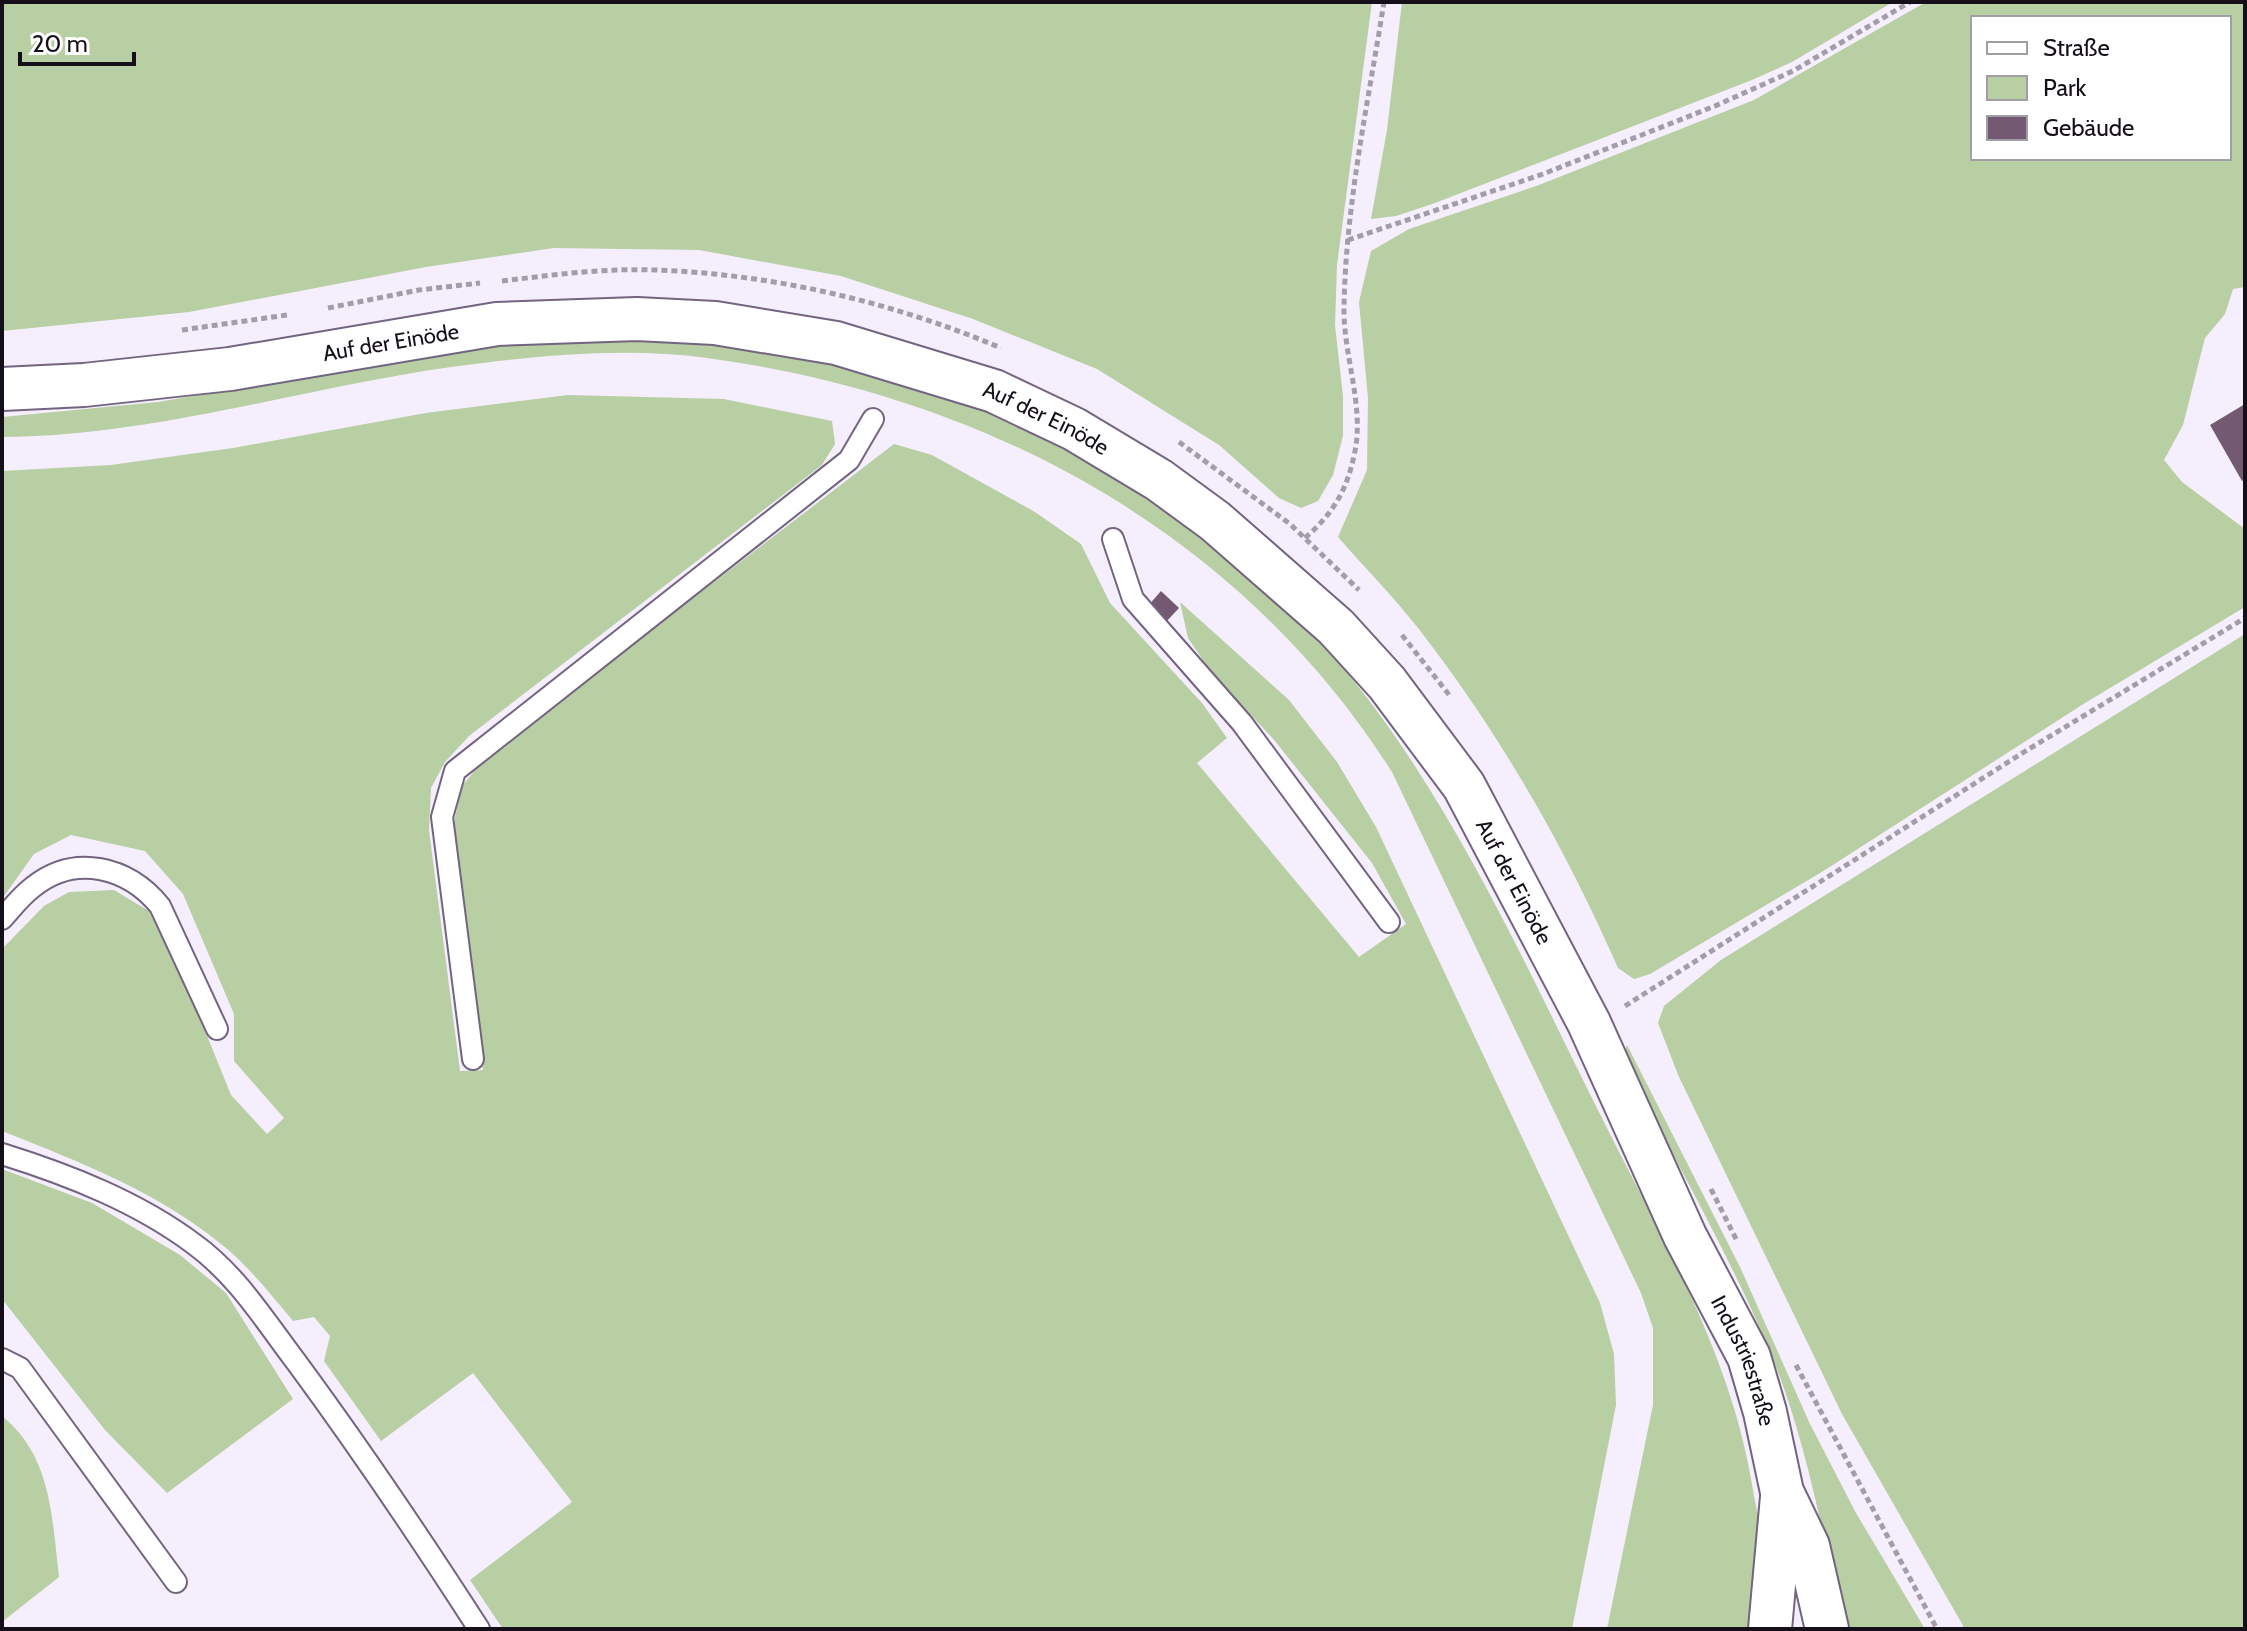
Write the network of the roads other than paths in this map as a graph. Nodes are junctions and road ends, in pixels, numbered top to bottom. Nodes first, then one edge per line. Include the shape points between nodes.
1 (2, 389) edge
2 (873, 419) dead end
3 (1113, 539) dead end
4 (2, 919) edge
5 (1389, 922) dead end
6 (217, 1029) dead end
7 (473, 1059) dead end
8 (2, 1154) edge
9 (1685, 1236) joint
10 (2, 1345) edge
11 (11, 1363) edge
12 (1782, 1492) junction
13 (176, 1582) dead end
14 (479, 1629) edge
15 (1770, 1629) edge
16 (1827, 1629) edge

1 - 9 street, Auf der Einöde via 230,369 497,324 637,319 742,326 836,343 994,391 1074,429 1159,480 1281,576 1336,627 1422,727 1464,786 1526,901 1589,1023
2 - 7 lane via 849,460 455,771 442,817
3 - 5 lane via 1133,599 1242,723
4 - 6 lane via 32,887 57,872 85,866 130,878 160,906
8 - 14 lane via 109,1194 154,1217 196,1245 240,1286 356,1443
9 - 12 street, Industriestraße via 1749,1357
10 - 11 lane
11 - 13 lane
12 - 15 street, Industriestraße
12 - 16 street, Industriestraße via 1808,1546

